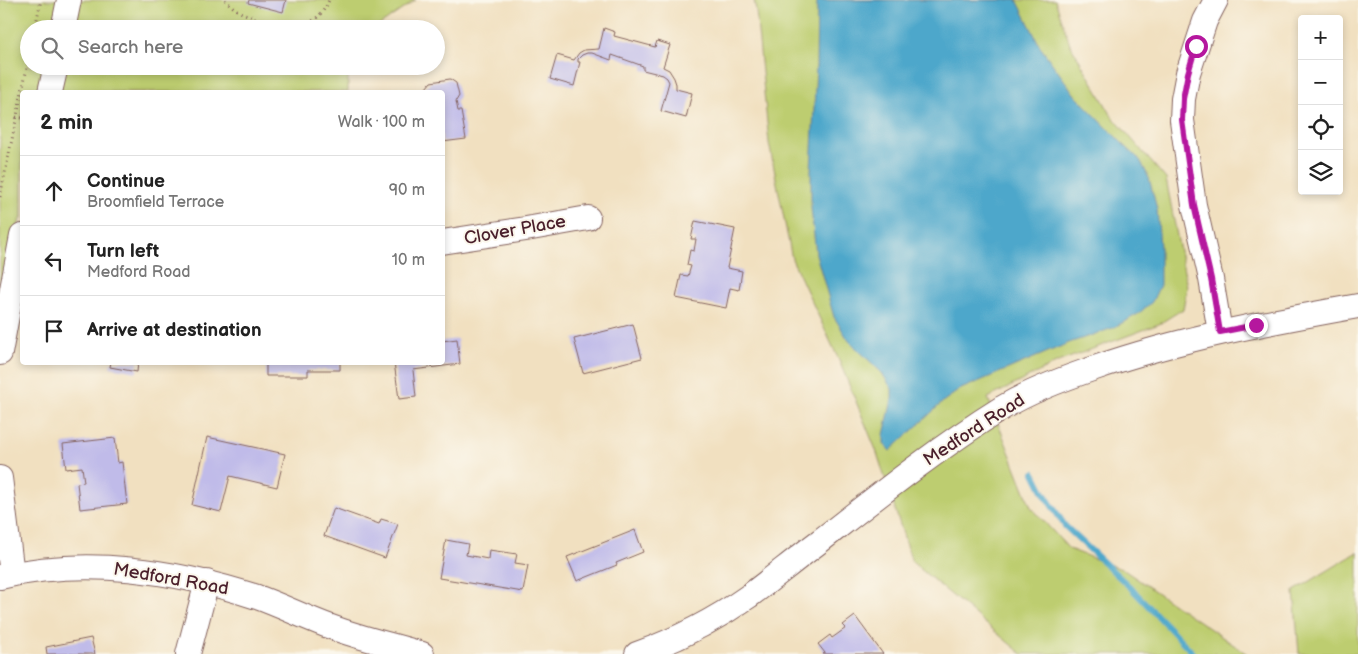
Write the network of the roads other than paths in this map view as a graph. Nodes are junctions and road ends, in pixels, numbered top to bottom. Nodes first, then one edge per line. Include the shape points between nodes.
1 (69, 0) edge
2 (1216, 0) edge
3 (65, 20) edge
4 (54, 75) edge
5 (50, 90) edge
6 (588, 218) dead end
7 (445, 242) edge
8 (20, 247) edge
9 (1358, 306) edge
10 (1220, 332) junction
11 (0, 353) edge
12 (0, 478) edge
13 (6, 575) edge
14 (207, 582) junction
15 (188, 654) edge
16 (422, 654) edge
17 (637, 654) edge

1 - 3 street
2 - 10 street via 1205,21 1188,73 1182,120 1194,205
4 - 5 street
6 - 7 street, Clover Place
8 - 11 street
9 - 10 street, Medford Road
10 - 17 street, Medford Road via 1077,374 1004,407 899,480 748,596 706,623
12 - 13 street
13 - 14 street, Medford Road via 97,566
14 - 15 street
14 - 16 street, Medford Road via 259,598 333,628

